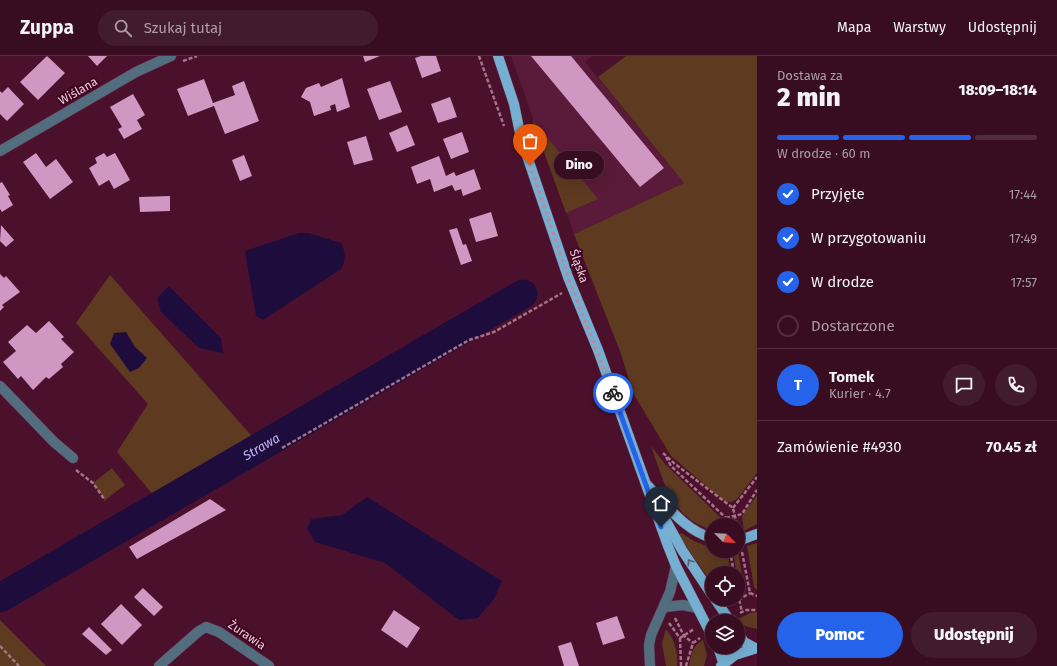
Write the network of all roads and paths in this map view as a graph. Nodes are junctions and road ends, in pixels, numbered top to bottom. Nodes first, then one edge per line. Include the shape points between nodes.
1 (171, 56) edge
2 (498, 56) edge
3 (0, 151) edge
4 (562, 293) dead end
5 (0, 386) edge
6 (282, 448) dead end
7 (73, 458) dead end
8 (757, 477) edge
9 (644, 482) junction
10 (757, 490) edge
11 (733, 508) junction
12 (735, 516) junction
13 (726, 518) joint
14 (757, 534) edge
15 (705, 535) edge
16 (745, 539) edge
17 (743, 558) edge
18 (676, 566) junction
19 (705, 584) edge
20 (757, 596) edge
21 (665, 606) junction
22 (741, 606) edge
23 (698, 608) junction
24 (742, 612) dead end
25 (705, 622) edge
26 (680, 638) dead end
27 (745, 642) edge
28 (693, 643) dead end
29 (0, 646) edge
30 (756, 648) edge
31 (720, 654) edge
32 (722, 664) edge
33 (19, 666) edge
34 (159, 666) edge
35 (269, 666) edge
36 (650, 666) edge
37 (681, 666) edge
38 (686, 666) edge

1 - 3 street, Wiślana via 136,72
2 - 9 main road, Śląska via 514,104 521,138 568,277 598,350
4 - 6 path via 494,332 469,340
5 - 7 street
8 - 11 path
9 - 15 main road via 683,523
9 - 18 main road, Śląska
19 -> 9 main road, Śląska via 682,550
10 - 12 path via 742,514
11 - 12 path
11 - 13 path via 663,453 671,466
12 - 13 path
14 - 16 main road
17 - 20 path via 750,593
18 - 21 street
18 - 23 main road, Śląska
21 - 23 street via 683,605
21 - 36 street via 651,635
22 - 24 path
23 - 25 main road, Śląska
26 - 37 path
27 - 30 main road
28 - 38 path
29 - 33 path
30 - 32 main road via 734,655
31 - 32 main road
34 - 35 street, Żurawia via 199,631 209,627

